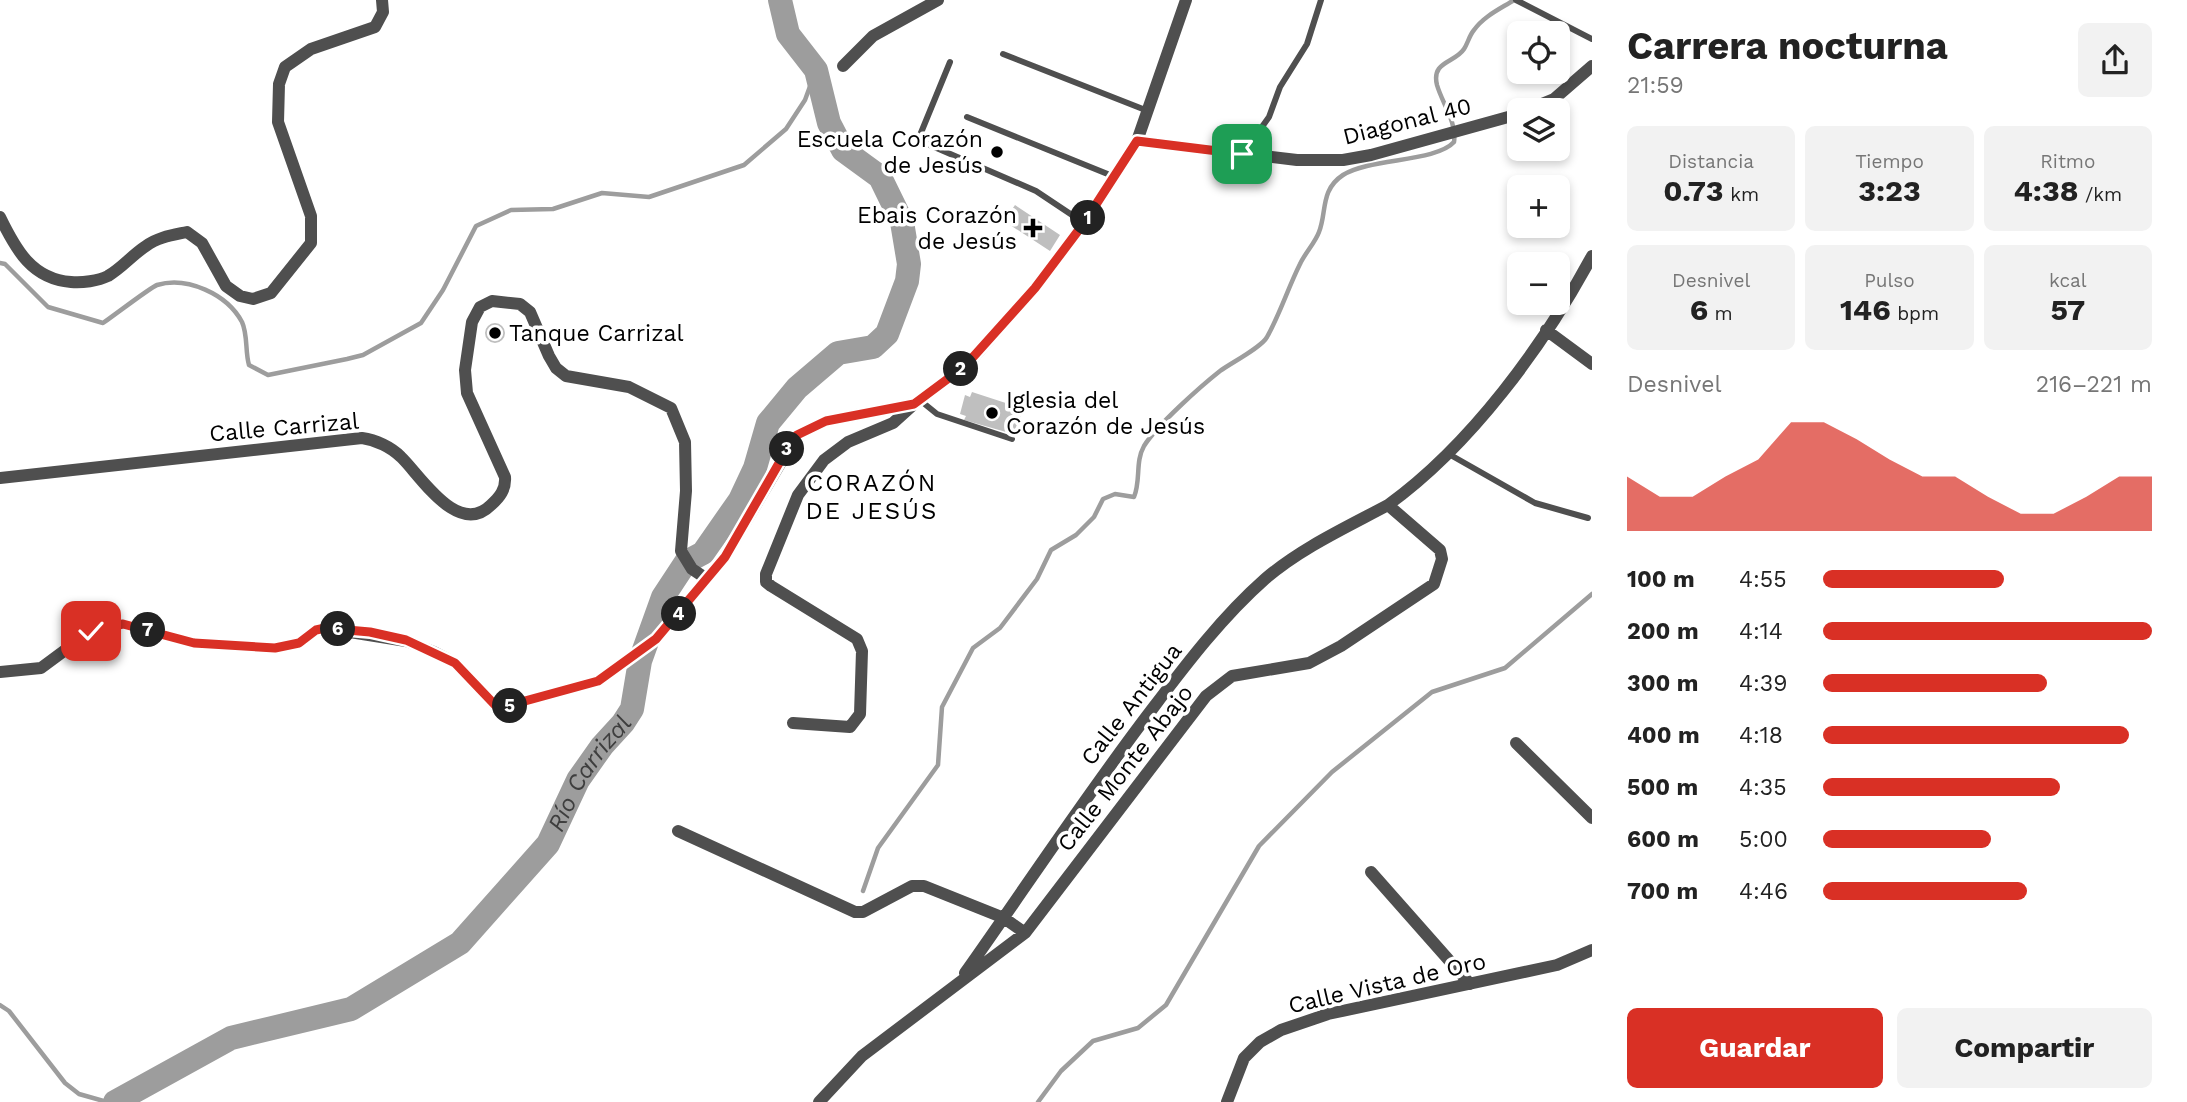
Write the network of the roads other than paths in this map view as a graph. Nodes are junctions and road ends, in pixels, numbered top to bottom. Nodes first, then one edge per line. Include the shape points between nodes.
1 (382, 0) edge
2 (938, 0) edge
3 (1186, 0) edge
4 (1321, 0) edge
5 (1516, 0) edge
6 (1592, 39) edge
7 (1003, 54) dead end
8 (950, 62) dead end
9 (843, 66) dead end
10 (1592, 66) edge
11 (1555, 98) edge
12 (1148, 111) junction
13 (967, 117) dead end
14 (1507, 117) edge
15 (1137, 141) junction
16 (1242, 154) junction
17 (1115, 177) junction
18 (0, 217) edge
19 (1084, 223) junction
20 (1592, 256) edge
21 (1546, 330) junction
22 (1592, 364) edge
23 (918, 402) junction
24 (1012, 439) dead end
25 (1447, 453) junction
26 (0, 478) edge
27 (1388, 505) junction
28 (1588, 518) dead end
29 (707, 579) junction
30 (0, 672) edge
31 (793, 723) dead end
32 (1516, 743) dead end
33 (1592, 818) edge
34 (678, 831) dead end
35 (1371, 872) dead end
36 (1004, 918) junction
37 (1025, 933) junction
38 (1592, 950) edge
39 (959, 982) junction
40 (1469, 984) junction
41 (820, 1102) edge
42 (1227, 1102) edge

1 - 18 street via 383,12 375,27 311,49 285,67 279,83 278,122 311,216 311,243 271,293 253,299 226,286 202,243 187,232 146,246 105,278 79,283 52,280 25,260
2 - 9 street via 873,36
3 - 12 street
4 - 16 lane via 1307,44 1280,87 1269,117
5 - 6 lane
7 - 12 lane
8 - 19 lane via 918,140 1036,191
10 - 11 street
12 - 15 street
13 - 17 lane
14 - 16 street, Diagonal 40 via 1343,160
15 - 16 street, Diagonal 40
15 - 17 street
17 - 19 street
19 - 23 street via 1035,288 965,366
20 - 21 street
21 - 22 street
21 - 25 street via 1494,401
23 - 24 lane via 937,414
23 - 29 street via 826,421 797,435 725,557
23 - 31 street via 893,423 848,442 824,460 798,495 766,574 771,586 857,639 862,651 856,723 850,727
25 - 27 street
25 - 28 lane via 1535,503
26 - 29 street, Calle Carrizal via 362,438 373,439 400,455 451,509 488,509 506,485 505,477 467,393 467,342 480,307 506,300 530,312 556,368 566,376 629,387 671,408 685,442 681,551 686,562
27 - 36 street, Calle Antigua via 1318,543 1248,594 1182,669 1097,781
27 - 37 street, Calle Monte Abajo via 1440,550 1442,559 1434,584 1309,663 1232,676 1218,685
29 - 30 street via 656,639 598,681 503,707 495,705 455,663 434,652 406,640 325,628 299,643 275,648 194,643 123,624 110,625 91,631 41,668
32 - 33 street
34 - 36 street via 855,912 912,886 924,886
35 - 40 street
36 - 37 street
36 - 39 street, Calle Antigua
37 - 39 street, Calle Monte Abajo
38 - 40 street, Calle Vista de Oro via 1557,965
39 - 41 street, Calle Monte Abajo via 862,1056
40 - 42 street, Calle Vista de Oro via 1328,1014 1281,1030 1244,1058

